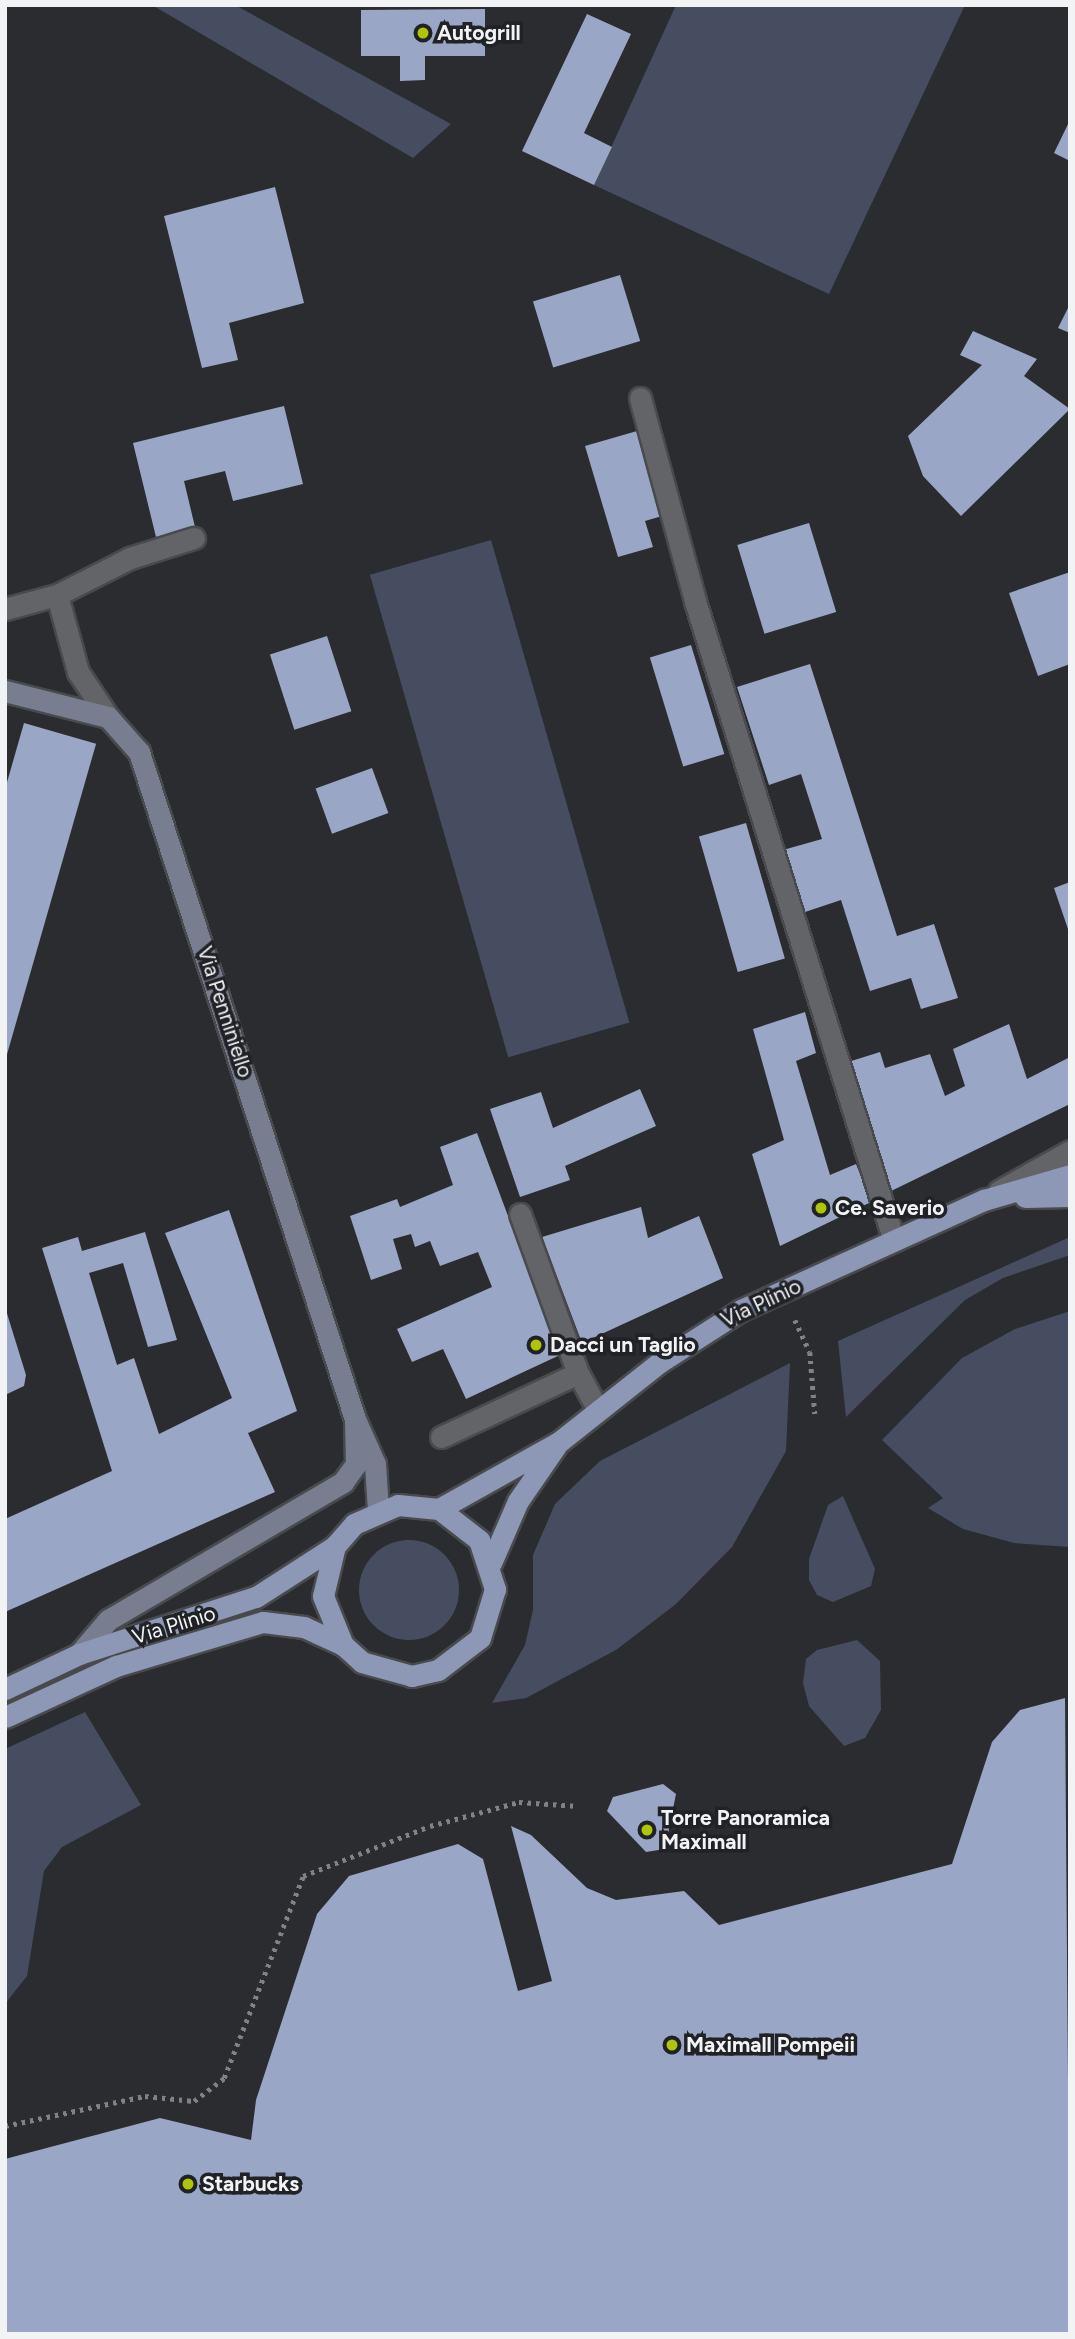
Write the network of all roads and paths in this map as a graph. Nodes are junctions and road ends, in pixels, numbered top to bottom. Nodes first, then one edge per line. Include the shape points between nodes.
1 (640, 398) dead end
2 (194, 538) dead end
3 (57, 596) junction
4 (5, 609) edge
5 (5, 691) edge
6 (108, 718) junction
7 (1070, 1151) edge
8 (1070, 1175) edge
9 (1070, 1196) edge
10 (984, 1200) junction
11 (520, 1213) dead end
12 (893, 1238) junction
13 (783, 1293) junction
14 (578, 1373) junction
15 (598, 1410) junction
16 (815, 1414) dead end
17 (355, 1419) junction
18 (441, 1437) dead end
19 (559, 1442) junction
20 (439, 1509) junction
21 (378, 1510) junction
22 (335, 1546) junction
23 (491, 1563) junction
24 (343, 1645) junction
25 (79, 1654) junction
26 (5, 1689) edge
27 (5, 1717) edge
28 (578, 1806) dead end
29 (5, 2126) edge

1 - 12 lane via 695,601
2 - 3 lane via 130,558
3 - 4 lane
3 - 6 lane via 78,672
5 - 6 street
6 - 17 street, Via Penniniello via 148,771
7 - 10 lane, Via Plinio
8 - 10 main road, Via Plinio
9 - 10 main road, Via Plinio
10 - 12 main road, Via Plinio
11 - 14 lane
12 - 13 main road, Via Plinio
13 - 15 main road, Via Plinio via 706,1329
13 - 16 path via 810,1352
14 - 15 lane
14 - 18 lane
15 - 19 main road, Via Plinio
17 - 21 street, Via Penniniello via 375,1464
17 - 25 street, Via Penniniello via 355,1464 343,1482 108,1620
19 - 20 main road, Via Plinio
19 - 23 main road, Via Plinio via 518,1501
20 - 21 main road via 398,1505
20 - 23 main road via 461,1521
21 - 22 main road, Via Plinio
22 - 24 main road via 323,1596
22 - 25 main road, Via Plinio via 234,1607
23 - 24 main road, Via Plinio via 493,1602 480,1638 438,1670 386,1673
24 - 27 main road, Via Plinio via 304,1627 263,1622 116,1666
25 - 26 main road, Via Plinio
28 - 29 path via 519,1802 430,1826 303,1876 224,2078 194,2101 145,2096

